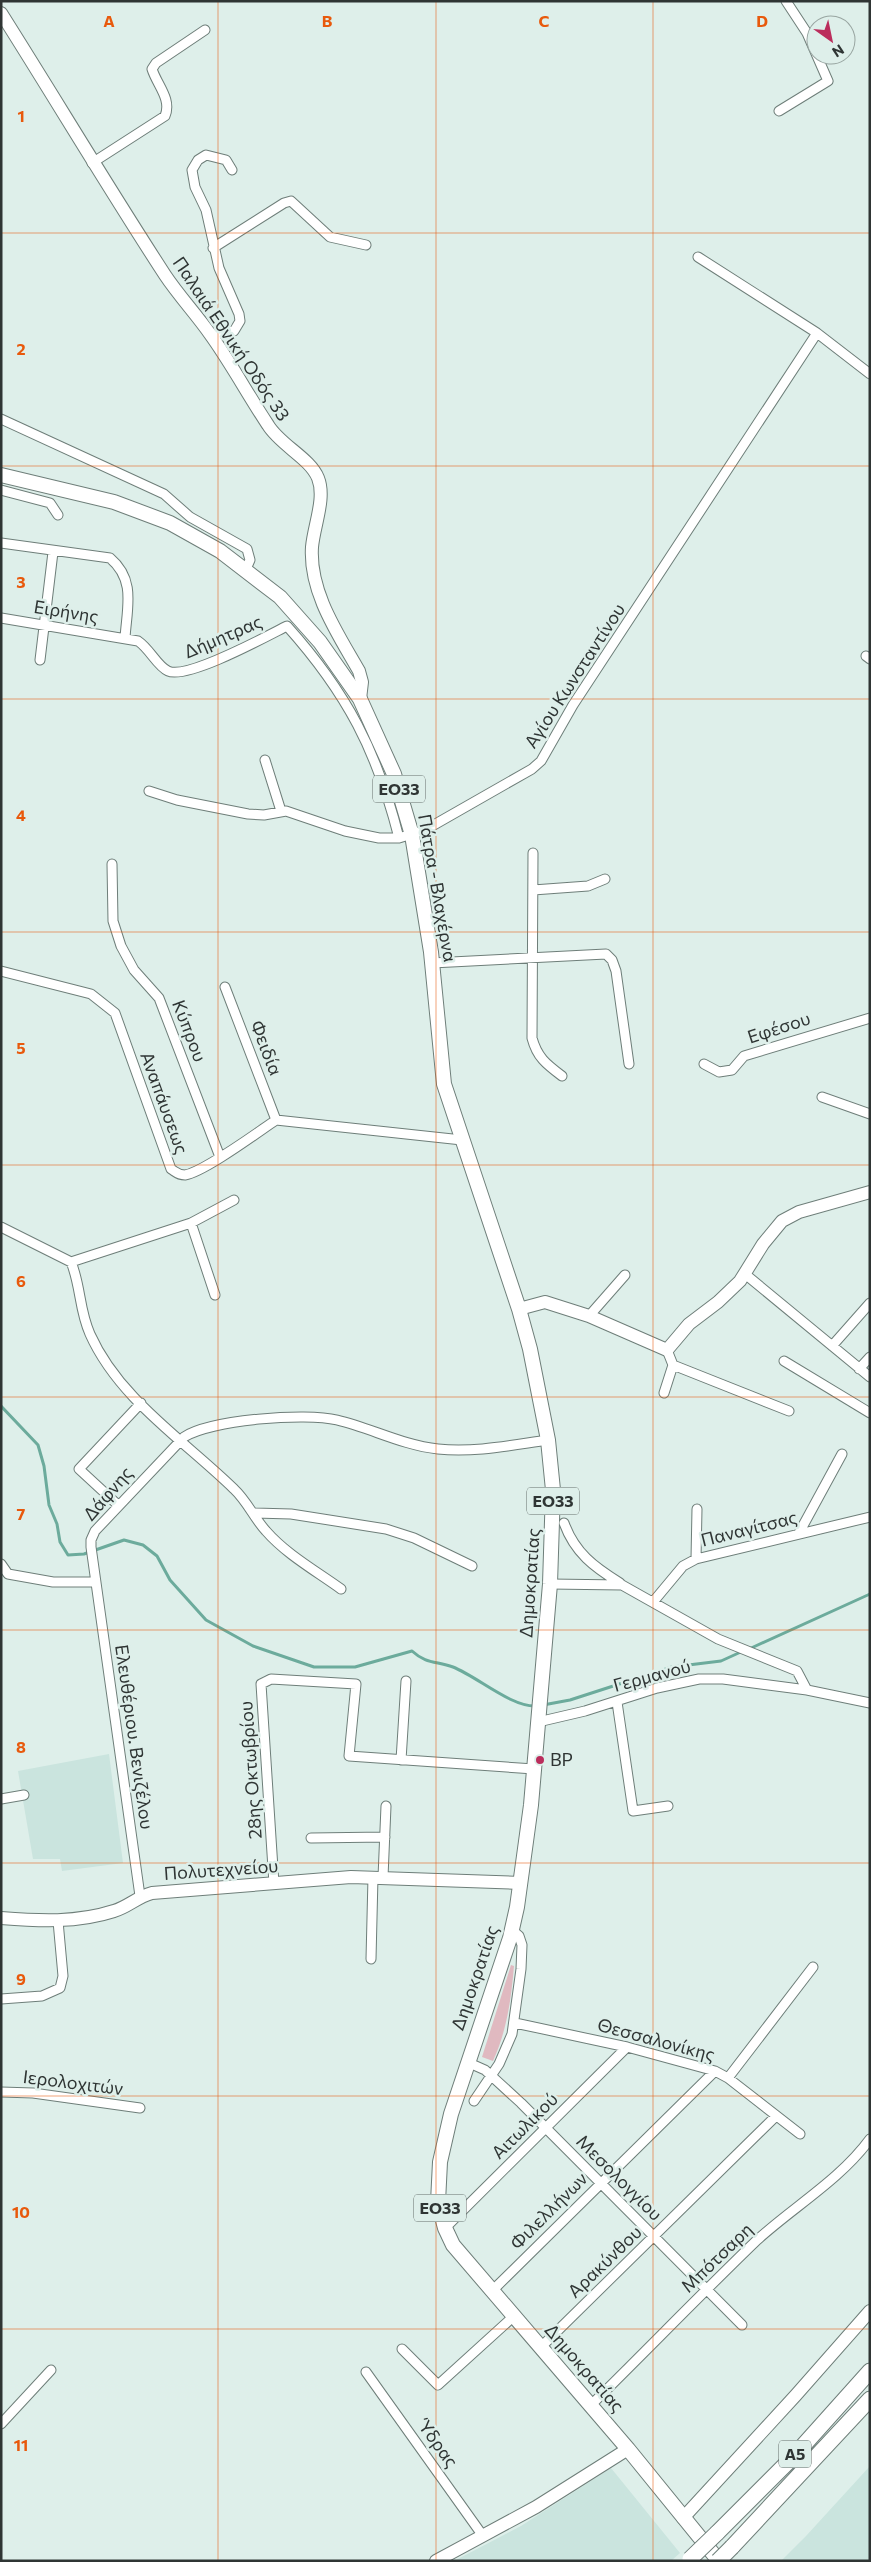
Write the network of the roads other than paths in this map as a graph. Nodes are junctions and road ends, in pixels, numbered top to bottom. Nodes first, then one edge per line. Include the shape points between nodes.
1 (786, 1) edge
2 (1, 12) edge
3 (205, 30) dead end
4 (779, 111) dead end
5 (92, 163) junction
6 (232, 170) dead end
7 (366, 245) dead end
8 (214, 248) junction
9 (698, 257) dead end
10 (817, 333) junction
11 (210, 335) junction
12 (870, 374) edge
13 (1, 418) edge
14 (1, 475) edge
15 (1, 490) edge
16 (58, 515) dead end
17 (1, 543) edge
18 (54, 552) junction
19 (246, 569) junction
20 (1, 618) edge
21 (44, 624) junction
22 (125, 638) junction
23 (40, 660) dead end
24 (360, 700) junction
25 (264, 760) dead end
26 (149, 792) dead end
27 (282, 811) junction
28 (406, 836) junction
29 (533, 853) dead end
30 (112, 864) dead end
31 (604, 879) dead end
32 (533, 890) junction
33 (532, 957) junction
34 (432, 963) junction
35 (1, 971) edge
36 (225, 987) dead end
37 (870, 1018) edge
38 (629, 1064) dead end
39 (704, 1064) dead end
40 (562, 1076) dead end
41 (822, 1097) dead end
42 (870, 1114) edge
43 (276, 1120) junction
44 (462, 1140) junction
45 (220, 1157) junction
46 (870, 1192) edge
47 (234, 1200) dead end
48 (191, 1223) junction
49 (1, 1227) edge
50 (71, 1262) junction
51 (745, 1274) junction
52 (625, 1275) dead end
53 (215, 1295) dead end
54 (870, 1303) edge
55 (519, 1309) junction
56 (589, 1316) junction
57 (832, 1346) junction
58 (667, 1350) junction
59 (870, 1358) edge
60 (784, 1361) dead end
61 (673, 1365) junction
62 (859, 1369) junction
63 (870, 1377) edge
64 (664, 1393) dead end
65 (141, 1403) junction
66 (789, 1411) dead end
67 (870, 1413) edge
68 (180, 1440) junction
69 (548, 1440) junction
70 (842, 1454) dead end
71 (118, 1505) junction
72 (696, 1509) dead end
73 (255, 1513) junction
74 (870, 1516) edge
75 (564, 1523) dead end
76 (799, 1533) junction
77 (696, 1559) junction
78 (1, 1564) edge
79 (472, 1566) dead end
80 (5, 1574) edge
81 (96, 1582) junction
82 (550, 1584) junction
83 (622, 1585) junction
84 (341, 1589) dead end
85 (653, 1602) junction
86 (406, 1681) dead end
87 (807, 1690) junction
88 (617, 1702) junction
89 (870, 1703) edge
90 (538, 1718) junction
91 (401, 1760) junction
92 (534, 1769) junction
93 (24, 1796) dead end
94 (1, 1799) edge
95 (386, 1806) dead end
96 (668, 1806) dead end
97 (384, 1837) junction
98 (311, 1838) dead end
99 (378, 1877) junction
100 (521, 1883) junction
101 (274, 1884) junction
102 (140, 1896) junction
103 (1, 1918) edge
104 (58, 1921) junction
105 (512, 1930) junction
106 (371, 1959) dead end
107 (812, 1967) dead end
108 (1, 1999) edge
109 (515, 2023) junction
110 (627, 2047) junction
111 (467, 2062) junction
112 (715, 2071) junction
113 (492, 2076) junction
114 (728, 2078) junction
115 (1, 2092) edge
116 (474, 2102) dead end
117 (140, 2108) dead end
118 (776, 2116) junction
119 (546, 2128) junction
120 (800, 2134) dead end
121 (870, 2139) edge
122 (601, 2183) junction
123 (445, 2228) junction
124 (654, 2237) junction
125 (492, 2290) junction
126 (707, 2290) junction
127 (870, 2311) edge
128 (514, 2316) junction
129 (742, 2326) dead end
130 (541, 2347) junction
131 (402, 2349) dead end
132 (51, 2370) dead end
133 (870, 2371) edge
134 (366, 2372) dead end
135 (870, 2400) edge
136 (591, 2406) junction
137 (1, 2424) edge
138 (628, 2449) junction
139 (683, 2518) junction
140 (483, 2536) junction
141 (689, 2560) edge
142 (436, 2561) edge
143 (718, 2561) edge

1 - 4 street via 807,33 828,81
2 - 5 street, Παλαιά Εθνική Οδός 33
3 - 5 street via 152,69 167,101 165,116
5 - 11 street, Παλαιά Εθνική Οδός 33 via 167,278
6 - 8 street via 226,160 206,155 192,170 195,188 206,210
7 - 8 street via 330,237 291,201
8 - 11 street via 240,320 234,332
9 - 10 street
10 - 12 street
10 - 28 street, Αγίου Κωνσταντίνου via 540,761 528,772 472,804 425,830
11 - 24 street, Παλαιά Εθνική Οδός 33 via 269,427 281,442 311,466 318,478 320,499 312,547 313,568 326,609 360,671
13 - 19 street via 164,494 180,511 247,549 250,560
14 - 19 main road, Πάτρα - Βλαχέρνα / ΕΟ33 via 144,512 193,535
15 - 16 street via 50,503
17 - 18 street
18 - 21 street
18 - 22 street via 110,558 120,566 128,580
19 - 24 main road, Πάτρα - Βλαχέρνα / ΕΟ33 via 305,623
20 - 21 street, Ειρήνης
21 - 22 street, Ειρήνης
21 - 23 street
22 - 28 street, Δήμητρας via 147,647 166,671 174,673 203,666 287,626 318,663 362,731
24 - 28 main road, Πάτρα - Βλαχέρνα / ΕΟ33 via 394,774
25 - 27 street
26 - 27 street, Αγίου Κωνσταντίνου via 248,814
27 - 28 street, Αγίου Κωνσταντίνου via 379,838
28 - 34 main road, Πάτρα - Βλαχέρνα / ΕΟ33
29 - 32 street
30 - 45 street, Κύπρου via 113,920 121,946 134,970 159,998
31 - 32 street via 588,886
32 - 33 street
33 - 34 street
33 - 38 street via 601,952 610,958 616,971
33 - 40 street via 532,1038 535,1052
34 - 44 main road, Πάτρα - Βλαχέρνα / ΕΟ33 via 444,1084
35 - 45 street, Αναπάυσεως via 91,994 114,1013 171,1169 179,1175 187,1174
36 - 43 street, Φειδία
37 - 39 street, Εφέσου via 744,1056 732,1070 719,1072
41 - 42 street
43 - 44 street
43 - 45 street, Αναπάυσεως
44 - 55 main road, Πάτρα - Βλαχέρνα / ΕΟ33
46 - 51 street via 820,1204 786,1218 770,1233
47 - 48 street
48 - 50 street
48 - 53 street
49 - 50 street
50 - 65 street via 78,1278 81,1307 90,1334 114,1373
51 - 57 street
51 - 58 street via 718,1302 689,1324
52 - 56 street
54 - 57 street
55 - 56 street via 545,1302
55 - 69 main road, Δημοκρατίας / ΕΟ33
56 - 58 street
57 - 62 street
58 - 61 street
59 - 62 street
60 - 67 street
61 - 64 street
61 - 66 street
62 - 63 street
65 - 68 street
65 - 71 street via 79,1469
68 - 69 street via 193,1432 238,1422 313,1417 334,1419 388,1438 439,1450 482,1449
68 - 71 street, Δάφνης
68 - 73 street via 235,1490
69 - 82 main road, Δημοκρατίας / ΕΟ33 via 553,1490
70 - 76 street
71 - 81 street, Δάφνης via 91,1540
72 - 77 street
73 - 79 street via 291,1514 386,1530 414,1538
73 - 84 street via 271,1536
74 - 76 street, Παναγίτσας
75 - 83 street via 571,1541 592,1566
76 - 77 street, Παναγίτσας
77 - 85 street, Παναγίτσας via 683,1566
78 - 80 street
80 - 81 street via 53,1582
81 - 102 street, Ελευθέριου. Βενιζέλου
82 - 83 street
82 - 90 main road, Δημοκρατίας / ΕΟ33
83 - 85 street
85 - 87 street via 738,1648 797,1671
86 - 91 street
87 - 88 street, Γερμανού via 723,1679 698,1679 657,1688
87 - 89 street, Γερμανού
88 - 90 street, Γερμανού
88 - 96 street via 632,1811
90 - 92 main road, Δημοκρατίας / ΕΟ33
91 - 92 street
91 - 101 street, 28ης Οκτωβρίου via 348,1756 356,1684 271,1679 261,1684
92 - 100 main road, Δημοκρατίας / ΕΟ33
93 - 94 street
95 - 97 street
97 - 98 street
97 - 99 street
99 - 100 street, Πολυτεχνείου
99 - 101 street, Πολυτεχνείου
99 - 106 street
100 - 105 main road, Δημοκρατίας / ΕΟ33
101 - 102 street, Πολυτεχνείου
102 - 104 street, Πολυτεχνείου via 112,1912
103 - 104 street, Πολυτεχνείου
104 - 108 street via 63,1976 60,1988 42,1996
105 - 109 street via 522,1945
105 - 111 main road, Δημοκρατίας / ΕΟ33
107 - 114 street
109 - 110 street, Θεσσαλονίκης
109 - 113 street
110 - 112 street, Θεσσαλονίκης
110 - 119 street, Αιτωλικού
111 - 113 street, Μεσολογγίου via 480,2066
111 - 123 main road, Δημοκρατίας / ΕΟ33 via 440,2162 438,2202
112 - 114 street, Θεσσαλονίκης
112 - 122 street, Φιλελλήνων
113 - 116 street
113 - 119 street, Μεσολογγίου
114 - 118 street, Θεσσαλονίκης
115 - 117 street, Ιερολοχιτών via 33,2093
118 - 120 street, Θεσσαλονίκης
118 - 124 street, Αρακύνθου
119 - 122 street, Μεσολογγίου
119 - 123 street, Αιτωλικού
121 - 126 street, Μπότσαρη via 829,2180 757,2240
122 - 124 street, Μεσολογγίου
122 - 125 street, Φιλελλήνων
123 - 125 main road, Δημοκρατίας / ΕΟ33 via 453,2245
124 - 126 street, Μεσολογγίου
124 - 130 street, Αρακύνθου
125 - 128 main road, Δημοκρατίας / ΕΟ33
126 - 129 street, Μεσολογγίου
126 - 136 street, Μπότσαρη
127 - 139 street
128 - 130 main road, Δημοκρατίας / ΕΟ33
128 - 131 street via 438,2385
130 - 136 main road, Δημοκρατίας / ΕΟ33
132 - 137 street
133 - 141 highway, Α5, bridge via 793,2457
134 - 140 street, Ύδρας
135 - 143 highway, Α5, bridge
136 - 138 main road, Δημοκρατίας / ΕΟ33
138 - 139 main road, Δημοκρατίας / ΕΟ33
138 - 140 street
139 - 143 main road, Δημοκρατίας / ΕΟ33
140 - 142 street

